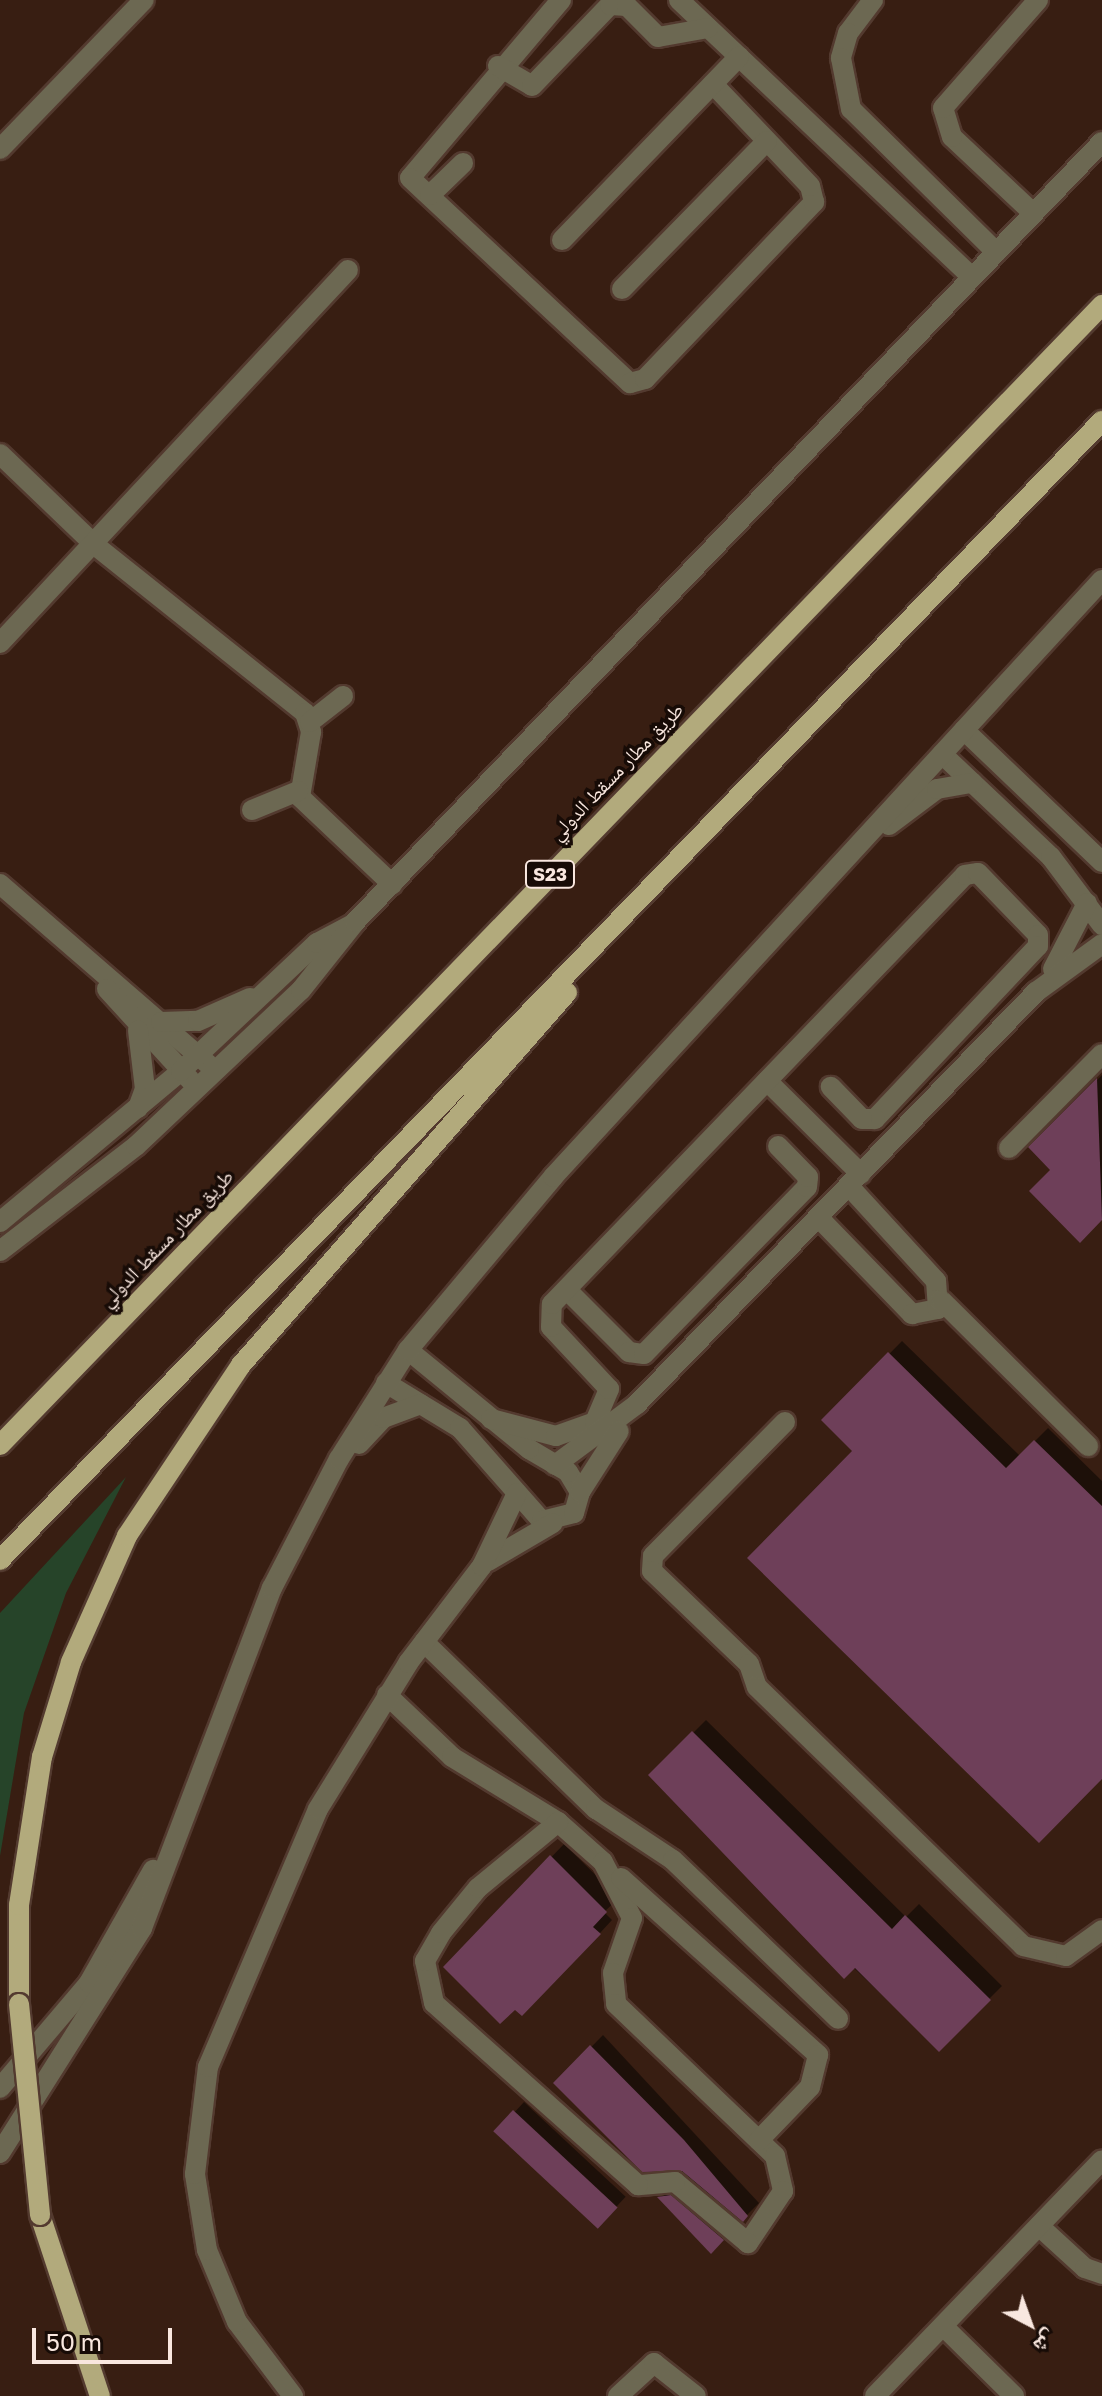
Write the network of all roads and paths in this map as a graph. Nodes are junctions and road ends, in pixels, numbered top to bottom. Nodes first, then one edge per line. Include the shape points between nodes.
1 (144, 0) edge
2 (561, 0) edge
3 (679, 0) edge
4 (873, 0) edge
5 (1038, 0) edge
6 (708, 28) junction
7 (739, 57) junction
8 (498, 66) junction
9 (713, 84) junction
10 (767, 141) junction
11 (1102, 142) edge
12 (0, 149) edge
13 (463, 163) dead end
14 (430, 195) junction
15 (1033, 213) junction
16 (562, 240) dead end
17 (996, 252) junction
18 (348, 270) dead end
19 (972, 277) junction
20 (622, 289) dead end
21 (1102, 305) edge
22 (1102, 421) edge
23 (0, 454) edge
24 (96, 546) junction
25 (1102, 580) edge
26 (0, 643) edge
27 (343, 696) dead end
28 (310, 722) junction
29 (964, 730) junction
30 (942, 754) junction
31 (972, 783) junction
32 (751, 784) junction
33 (298, 791) junction
34 (1030, 798) junction
35 (252, 810) dead end
36 (1102, 844) edge
37 (853, 851) junction
38 (1102, 862) edge
39 (0, 884) edge
40 (392, 884) junction
41 (1087, 903) junction
42 (355, 922) junction
43 (1102, 925) edge
44 (1102, 944) edge
45 (95, 973) junction
46 (265, 992) junction
47 (1036, 992) junction
48 (161, 1022) junction
49 (138, 1030) junction
50 (1102, 1045) edge
51 (1102, 1054) edge
52 (199, 1055) junction
53 (181, 1071) junction
54 (217, 1072) junction
55 (767, 1081) junction
56 (831, 1087) dead end
57 (1068, 1087) junction
58 (199, 1089) junction
59 (138, 1108) junction
60 (778, 1146) dead end
61 (1009, 1148) dead end
62 (855, 1180) junction
63 (819, 1218) junction
64 (0, 1222) edge
65 (0, 1251) edge
66 (567, 1290) junction
67 (942, 1301) junction
68 (408, 1350) junction
69 (386, 1383) junction
70 (421, 1404) junction
71 (637, 1404) junction
72 (491, 1419) junction
73 (785, 1422) dead end
74 (0, 1445) edge
75 (1088, 1446) dead end
76 (555, 1465) junction
77 (580, 1492) junction
78 (517, 1493) junction
79 (317, 1497) junction
80 (553, 1523) junction
81 (0, 1560) edge
82 (482, 1566) junction
83 (424, 1642) junction
84 (387, 1695) junction
85 (222, 1714) junction
86 (558, 1822) junction
87 (603, 1862) junction
88 (1102, 1930) edge
89 (838, 2019) dead end
90 (0, 2088) edge
91 (759, 2140) junction
92 (0, 2153) edge
93 (1102, 2160) edge
94 (1039, 2226) junction
95 (1102, 2274) edge
96 (943, 2326) junction
97 (100, 2396) edge
98 (293, 2396) edge
99 (618, 2396) edge
100 (696, 2396) edge
101 (875, 2396) edge
102 (1014, 2396) edge

1 - 12 street
2 - 8 street
3 - 6 street
4 - 17 street via 848,33 841,58 851,109
5 - 15 street via 943,108 952,137
6 - 7 street
6 - 8 street via 658,37 627,6 610,5 532,86
7 - 9 street
7 - 19 street
8 - 14 street via 410,178
9 - 10 street
9 - 16 street
10 - 14 street via 814,191 814,202 635,383
10 - 20 street
11 - 15 street
13 - 14 street
15 - 17 street
17 - 19 street
18 - 24 street
19 - 40 street
21 - 74 main road, طريق مطار مسقط الدولي / S23
22 - 32 main road
23 - 24 street
24 - 26 street
24 - 28 street via 280,688
25 - 29 street
27 - 28 street
28 - 33 street
29 - 30 street
29 - 34 street
30 - 31 street
30 - 37 street
31 - 37 street via 937,789
31 - 41 street via 1051,857
32 - 81 main road
32 - 97 main road, bridge via 289,1307 161,1477 97,1598 42,1757 22,1880 19,2004 40,2215
33 - 35 street
33 - 40 street
34 - 36 street
34 - 38 street
37 - 68 street via 502,1235
39 - 45 street
40 - 42 street
41 - 43 street
41 - 47 street via 1075,938
42 - 46 street via 317,943
42 - 54 street via 311,979
44 - 47 street
45 - 48 street
45 - 49 street
46 - 48 street via 198,1021
46 - 52 street
47 - 62 street
48 - 52 street
49 - 53 street
49 - 59 street via 145,1089
50 - 57 street
51 - 57 street
52 - 53 street
52 - 54 street
53 - 58 street
53 - 59 street
54 - 58 street
55 - 56 street via 965,875 978,873 1038,935 1038,946 875,1119 862,1119
55 - 62 street
55 - 66 street
57 - 61 street
58 - 65 street
59 - 64 street
60 - 66 street via 808,1177 807,1187 644,1354 629,1352
62 - 63 street
62 - 67 street via 936,1281
63 - 67 street via 912,1314 930,1315
63 - 71 street
66 - 72 street via 552,1304 549,1321 607,1384 601,1413 567,1436
67 - 75 street
68 - 69 street
68 - 72 street
69 - 70 street
69 - 79 street
70 - 78 street via 468,1435
70 - 79 street via 383,1418
71 - 76 street
71 - 77 street
72 - 76 street
73 - 88 street via 653,1556 652,1571 749,1664 757,1687 1023,1946 1066,1956
76 - 77 street
77 - 80 street via 574,1513
78 - 80 street via 542,1521
78 - 82 street
79 - 85 street
80 - 82 street
82 - 83 street
83 - 84 street
83 - 89 street via 596,1809 673,1860
84 - 86 street via 452,1757
84 - 98 street via 274,1899 217,2041 198,2120 195,2174 207,2250 237,2322
85 - 90 street via 142,1895 101,1965
85 - 92 street via 198,1795 142,1928
86 - 87 street
86 - 91 street via 478,1888 441,1933 424,1969 434,2003 638,2185 675,2182 748,2243 783,2191 775,2156
87 - 91 street via 632,1918 613,1973 616,2004
87 - 91 street via 818,2055 810,2087
93 - 94 street
94 - 95 street via 1089,2272
94 - 96 street
96 - 101 street
96 - 102 street
99 - 100 street via 654,2363

